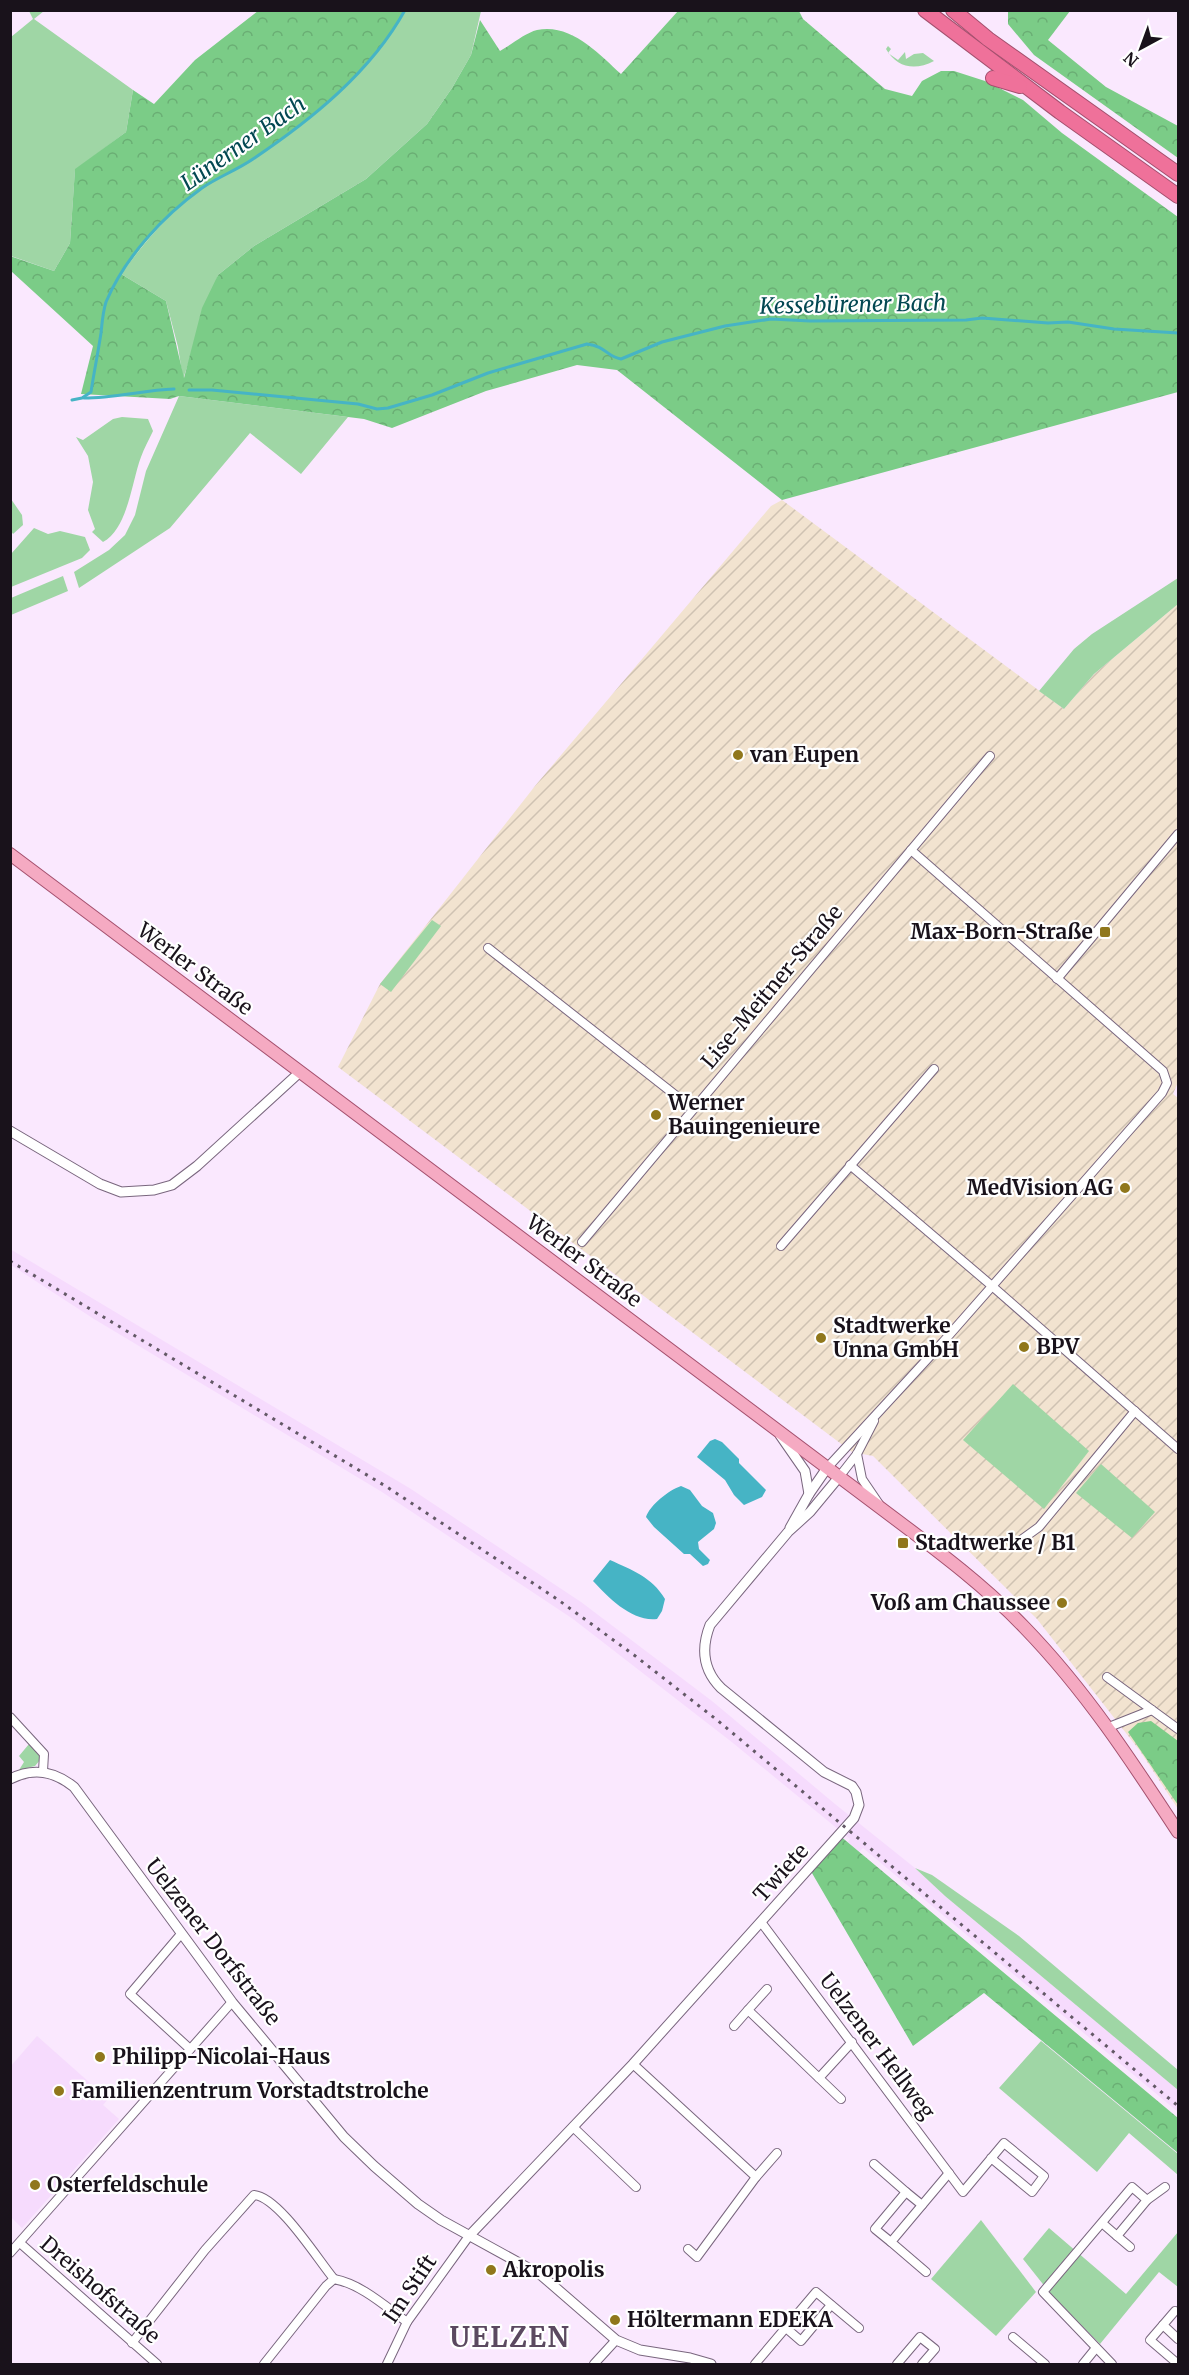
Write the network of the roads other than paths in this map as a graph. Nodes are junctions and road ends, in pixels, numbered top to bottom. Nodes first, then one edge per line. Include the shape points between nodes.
1 (925, 10) edge
2 (953, 10) edge
3 (1033, 57) dead end
4 (993, 78) dead end
5 (1048, 81) junction
6 (1029, 89) junction
7 (1179, 174) edge
8 (1179, 196) edge
9 (990, 756) dead end
10 (1179, 834) edge
11 (911, 850) junction
12 (10, 854) edge
13 (488, 948) dead end
14 (1057, 979) junction
15 (934, 1069) dead end
16 (300, 1072) junction
17 (693, 1109) junction
18 (10, 1131) edge
19 (850, 1165) junction
20 (582, 1242) dead end
21 (780, 1246) dead end
22 (992, 1286) junction
23 (1135, 1411) junction
24 (876, 1417) junction
25 (779, 1433) junction
26 (1179, 1449) edge
27 (857, 1454) junction
28 (827, 1468) junction
29 (839, 1477) junction
30 (809, 1494) junction
31 (882, 1509) junction
32 (788, 1532) junction
33 (1022, 1540) dead end
34 (1107, 1677) dead end
35 (1152, 1710) junction
36 (10, 1717) edge
37 (1109, 1726) junction
38 (1179, 1729) edge
39 (43, 1771) junction
40 (10, 1779) edge
41 (1179, 1832) edge
42 (761, 1922) junction
43 (181, 1934) junction
44 (767, 1989) dead end
45 (232, 2002) junction
46 (748, 2010) junction
47 (734, 2026) dead end
48 (852, 2042) junction
49 (190, 2049) junction
50 (633, 2064) junction
51 (819, 2078) junction
52 (841, 2099) dead end
53 (573, 2127) junction
54 (777, 2153) dead end
55 (991, 2158) junction
56 (874, 2164) dead end
57 (949, 2173) junction
58 (756, 2176) junction
59 (636, 2187) dead end
60 (1165, 2187) dead end
61 (906, 2192) junction
62 (1147, 2200) junction
63 (922, 2205) junction
64 (1102, 2223) junction
65 (469, 2236) junction
66 (1117, 2236) junction
67 (891, 2242) junction
68 (20, 2243) junction
69 (1130, 2247) dead end
70 (688, 2249) dead end
71 (10, 2253) edge
72 (926, 2272) dead end
73 (334, 2279) junction
74 (831, 2305) junction
75 (1175, 2311) dead end
76 (406, 2322) junction
77 (1163, 2325) junction
78 (786, 2328) junction
79 (859, 2328) dead end
80 (1013, 2337) dead end
81 (1179, 2338) edge
82 (616, 2340) junction
83 (132, 2343) junction
84 (1096, 2348) junction
85 (606, 2353) junction
86 (157, 2364) edge
87 (264, 2364) edge
88 (387, 2364) edge
89 (594, 2364) edge
90 (607, 2364) edge
91 (711, 2364) edge
92 (755, 2364) edge
93 (897, 2364) edge
94 (922, 2364) edge
95 (1044, 2364) edge
96 (1083, 2364) edge
97 (1112, 2364) edge
98 (1179, 2364) edge

1 - 6 highway
2 - 5 highway
3 - 5 highway
4 - 6 highway
5 - 7 highway
6 - 8 highway
9 - 11 street, Lise-Meitner-Straße
10 - 14 street
11 - 14 street
11 - 17 street, Lise-Meitner-Straße
12 - 16 main road, Werler Straße
13 - 17 street
14 - 22 street via 1163,1071 1167,1083
15 - 19 street
16 - 18 street via 198,1166 172,1185 154,1190 121,1192 100,1184
16 - 25 main road, Werler Straße
17 - 20 street, Lise-Meitner-Straße
19 - 21 street
19 - 22 street
22 - 23 street
22 - 24 street
23 - 26 street
23 - 33 street via 1039,1527
24 - 27 street
24 - 28 street
25 - 28 main road, Werler Straße
25 - 30 street via 805,1471
27 - 29 street
27 - 31 street via 862,1479
28 - 29 main road, Werler Straße
28 - 30 street, Twiete
29 - 31 main road, Werler Straße
29 - 32 street, Twiete
30 - 32 street, Twiete
31 - 37 main road, Werler Straße via 970,1577 1016,1619
32 - 42 street, Twiete via 710,1625 704,1659 712,1680 824,1772 852,1786 859,1805 854,1818
34 - 35 street
35 - 37 street
35 - 38 street
36 - 39 street via 44,1754
37 - 41 main road, Werler Straße
39 - 40 street via 26,1772
39 - 43 street, Uelzener Dorfstraße via 74,1787
42 - 48 street, Uelzener Hellweg
42 - 50 street, Twiete
43 - 45 street, Uelzener Dorfstraße
43 - 49 street via 129,1994
44 - 46 street
45 - 49 street
45 - 65 street, Uelzener Dorfstraße via 366,2159 418,2204
46 - 47 street
46 - 51 street
48 - 51 street
48 - 57 street, Uelzener Hellweg
49 - 68 street
50 - 53 street, Twiete
50 - 58 street
51 - 52 street
53 - 59 street
53 - 65 street, Twiete
54 - 58 street
55 - 55 street via 1032,2192 1044,2176 1004,2143
55 - 57 street, Uelzener Hellweg via 963,2192
56 - 61 street
57 - 63 street
58 - 70 street via 700,2260
60 - 62 street
61 - 63 street
61 - 67 street via 875,2229
62 - 64 street via 1132,2187
62 - 66 street
63 - 67 street
64 - 66 street
64 - 84 street via 1043,2292
65 - 76 street, Im Stift
65 - 82 street, Uelzener Dorfstraße via 541,2274
66 - 69 street
67 - 72 street
68 - 71 street
68 - 83 street, Dreishofstraße
73 - 76 street via 368,2295
73 - 83 street via 295,2227 271,2204 254,2195
73 - 87 street
74 - 78 street via 816,2292
74 - 78 street via 801,2341
74 - 79 street
75 - 77 street
76 - 88 street, Im Stift
77 - 81 street
77 - 98 street via 1150,2340
78 - 92 street
80 - 95 street
82 - 85 street
82 - 91 street, Uelzener Dorfstraße via 640,2350
83 - 86 street, Dreishofstraße
84 - 96 street
84 - 97 street
85 - 89 street
85 - 90 street
93 - 94 street via 920,2337 935,2349

